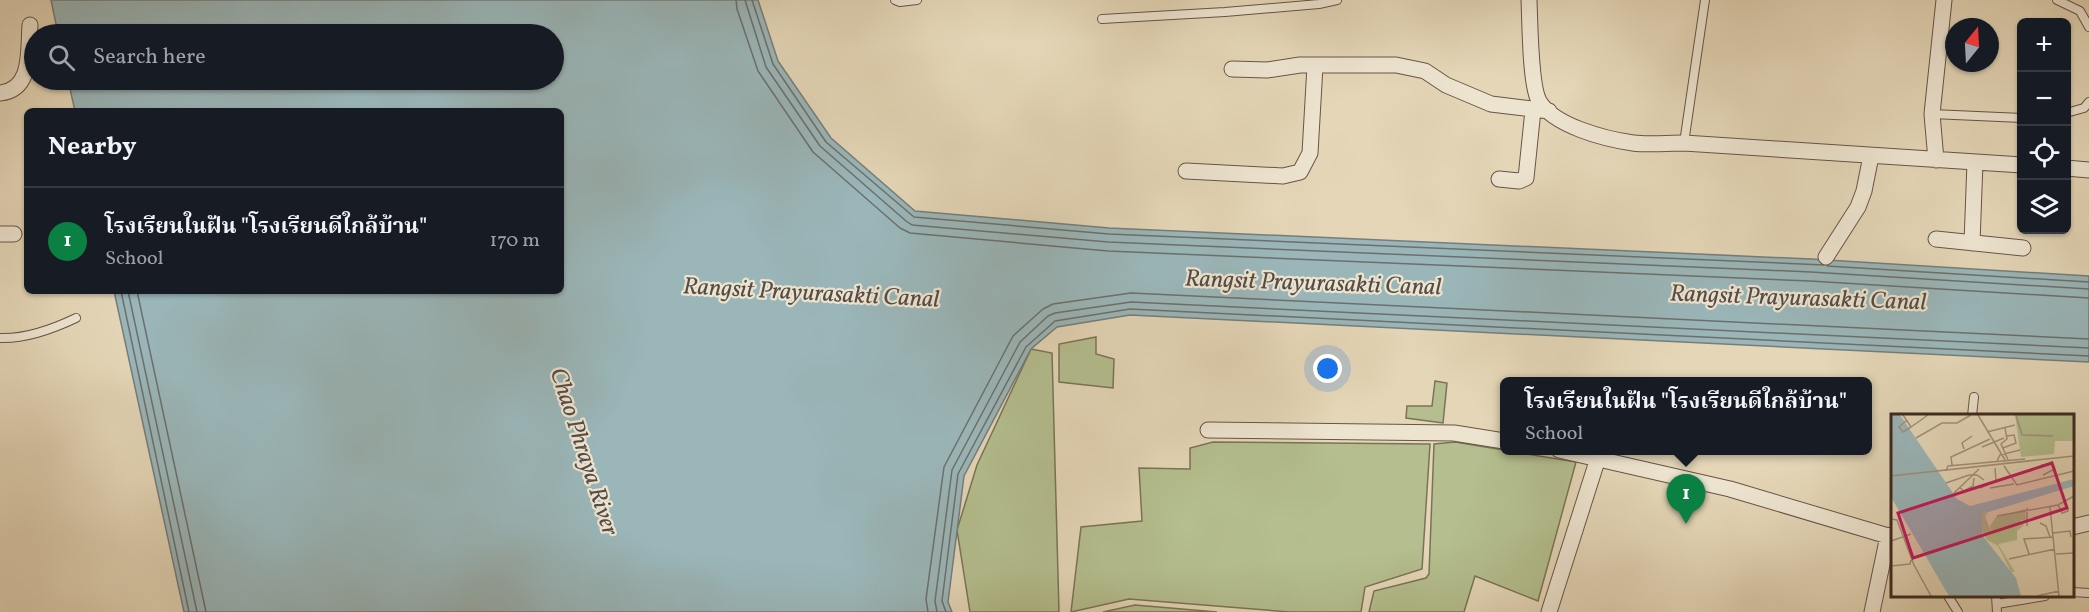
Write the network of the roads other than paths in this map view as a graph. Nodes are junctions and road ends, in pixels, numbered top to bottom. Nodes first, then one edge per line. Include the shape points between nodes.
1 (895, 0) edge
2 (917, 0) edge
3 (1337, 0) edge
4 (1529, 0) edge
5 (1705, 0) edge
6 (1944, 0) edge
7 (2057, 0) edge
8 (1102, 19) dead end
9 (2089, 27) edge
10 (1315, 66) junction
11 (1232, 69) dead end
12 (24, 77) edge
13 (0, 93) edge
14 (2089, 102) edge
15 (1533, 110) junction
16 (1549, 111) junction
17 (2071, 112) edge
18 (1932, 114) junction
19 (2017, 118) edge
20 (1684, 143) junction
21 (1872, 156) junction
22 (1936, 160) junction
23 (1975, 162) junction
24 (2017, 165) edge
25 (2071, 168) edge
26 (2089, 170) edge
27 (1186, 171) dead end
28 (1499, 178) dead end
29 (1936, 239) dead end
30 (1972, 243) junction
31 (2023, 248) dead end
32 (1826, 257) dead end
33 (76, 318) dead end
34 (0, 338) edge
35 (1974, 397) dead end
36 (1972, 414) edge
37 (1208, 430) dead end
38 (1500, 440) edge
39 (1583, 455) edge
40 (1598, 458) junction
41 (1890, 535) edge
42 (2074, 592) edge
43 (2089, 593) edge
44 (1949, 597) edge
45 (2039, 597) edge
46 (1996, 604) edge
47 (1549, 612) edge
48 (1872, 612) edge
49 (1958, 612) edge

1 - 2 lane
3 - 8 lane
4 - 16 street via 1534,81 1539,100
5 - 20 lane
6 - 18 street
7 - 9 lane via 2079,12
10 - 11 street
10 - 15 street via 1406,67 1425,71 1446,85 1491,104
10 - 27 street via 1310,153 1300,172 1283,176
12 - 13 street via 20,86
14 - 17 lane
15 - 16 street
15 - 28 street via 1526,178
16 - 20 street via 1578,129 1634,143
18 - 19 lane
18 - 22 street
20 - 21 street
21 - 22 street
21 - 32 street via 1858,207
22 - 23 street
23 - 24 street
23 - 30 street
25 - 26 street
29 - 30 street
30 - 31 street
33 - 34 lane via 40,332
35 - 36 lane
37 - 38 street via 1455,433
39 - 40 street
40 - 41 street via 1730,489
40 - 47 street
41 - 48 street
42 - 43 lane
44 - 49 lane
45 - 46 lane

